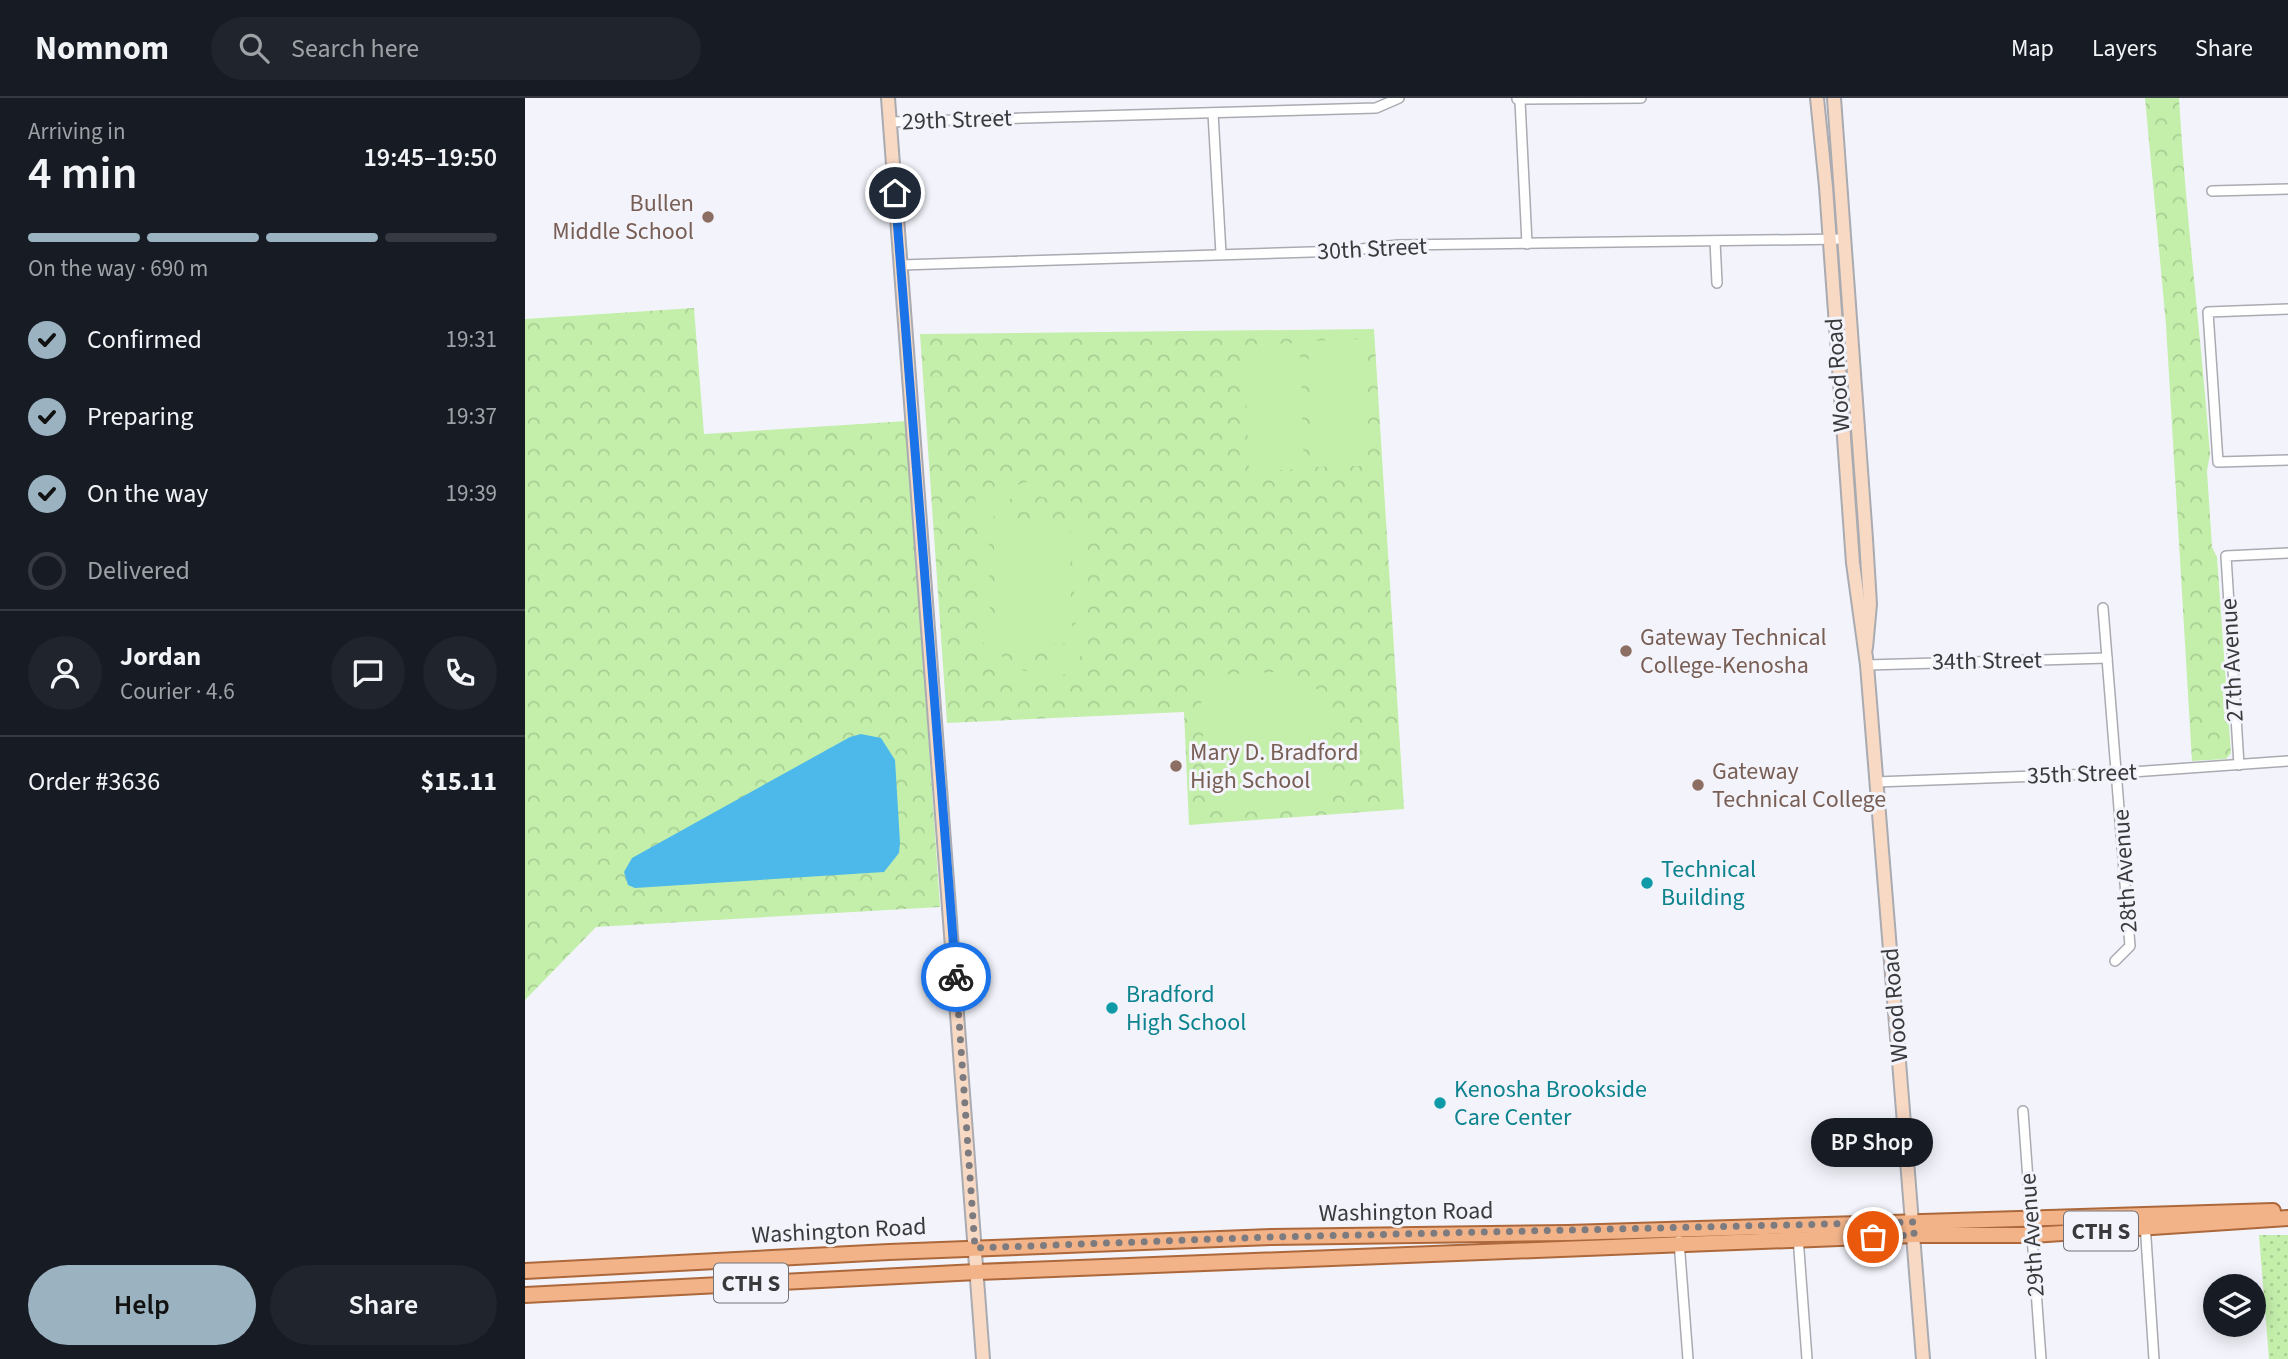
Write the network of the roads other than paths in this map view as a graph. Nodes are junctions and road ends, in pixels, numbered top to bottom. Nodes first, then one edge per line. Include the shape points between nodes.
1 (888, 98) edge
2 (1265, 98) edge
3 (1399, 98) edge
4 (1641, 98) edge
5 (1817, 98) edge
6 (1834, 98) edge
7 (1518, 99) edge
8 (1265, 111) junction
9 (1213, 113) junction
10 (890, 122) junction
11 (2288, 189) edge
12 (2212, 191) dead end
13 (1828, 239) junction
14 (1843, 239) junction
15 (1714, 241) junction
16 (1527, 244) junction
17 (1221, 254) junction
18 (901, 265) junction
19 (1717, 283) dead end
20 (2288, 309) edge
21 (2288, 460) edge
22 (2288, 554) edge
23 (2103, 608) dead end
24 (1866, 658) junction
25 (2107, 658) junction
26 (2288, 761) edge
27 (2238, 765) junction
28 (2118, 773) junction
29 (1876, 782) junction
30 (2116, 961) dead end
31 (2023, 1111) dead end
32 (2288, 1212) edge
33 (2031, 1218) junction
34 (2288, 1218) edge
35 (2144, 1221) junction
36 (1797, 1225) junction
37 (1677, 1229) junction
38 (1914, 1229) junction
39 (1624, 1231) junction
40 (2032, 1235) junction
41 (1798, 1240) junction
42 (1127, 1242) junction
43 (1680, 1245) junction
44 (1626, 1247) junction
45 (975, 1248) junction
46 (1064, 1268) junction
47 (525, 1271) edge
48 (977, 1272) junction
49 (525, 1295) edge
50 (983, 1359) edge
51 (1688, 1359) edge
52 (1807, 1359) edge
53 (1923, 1359) edge
54 (2041, 1359) edge
55 (2154, 1359) edge

1 - 10 street
2 - 8 street
3 - 8 street, 29th Street via 1377,108
4 - 7 street
5 - 13 street, Wood Road
6 - 14 street, Wood Road
7 - 16 street
8 - 9 street, 29th Street
9 - 10 street, 29th Street
9 - 17 street
10 - 18 street
11 - 12 street
13 - 14 street, 30th Street
13 - 15 street, 30th Street
13 - 24 street, Wood Road via 1853,563
14 - 24 street, Wood Road via 1870,604
15 - 16 street, 30th Street
15 - 19 street
16 - 17 street, 30th Street
17 - 18 street, 30th Street
18 - 45 street
20 - 21 street via 2207,312 2218,462
22 - 27 street, 27th Avenue via 2226,556
23 - 25 street, 28th Avenue
24 - 25 street, 34th Street
24 - 29 street, Wood Road
25 - 28 street, 28th Avenue
26 - 27 street, 35th Street
27 - 28 street, 35th Street
28 - 29 street, 35th Street
28 - 30 street, 28th Avenue via 2130,946
29 - 38 street, Wood Road
31 - 33 street, 29th Avenue
32 - 35 main road, Washington Road / CTH S
33 - 35 main road, Washington Road / CTH S
33 - 38 main road, Washington Road / CTH S
33 - 40 street, 29th Avenue
34 - 35 main road, Washington Road / CTH S
35 - 40 main road, Washington Road / CTH S
35 - 55 street
36 - 37 main road, Washington Road / CTH S
36 - 38 main road, Washington Road / CTH S
36 - 41 street
37 - 39 main road, Washington Road
37 - 43 street
38 - 40 main road, Washington Road / CTH S
38 - 41 main road, Washington Road / CTH S
38 - 53 street, Wood Road
39 - 42 main road, Washington Road
39 - 44 main road
40 - 54 street, 29th Avenue
41 - 43 main road, Washington Road / CTH S
41 - 52 street
42 - 45 main road, Washington Road
42 - 46 main road via 1128,1252 1122,1258 1083,1260
43 - 44 main road, Washington Road
43 - 51 street
44 - 46 main road, Washington Road
45 - 47 main road, Washington Road / CTH S
45 - 48 street
46 - 48 main road, Washington Road
48 - 49 main road, Washington Road / CTH S
48 - 50 street

